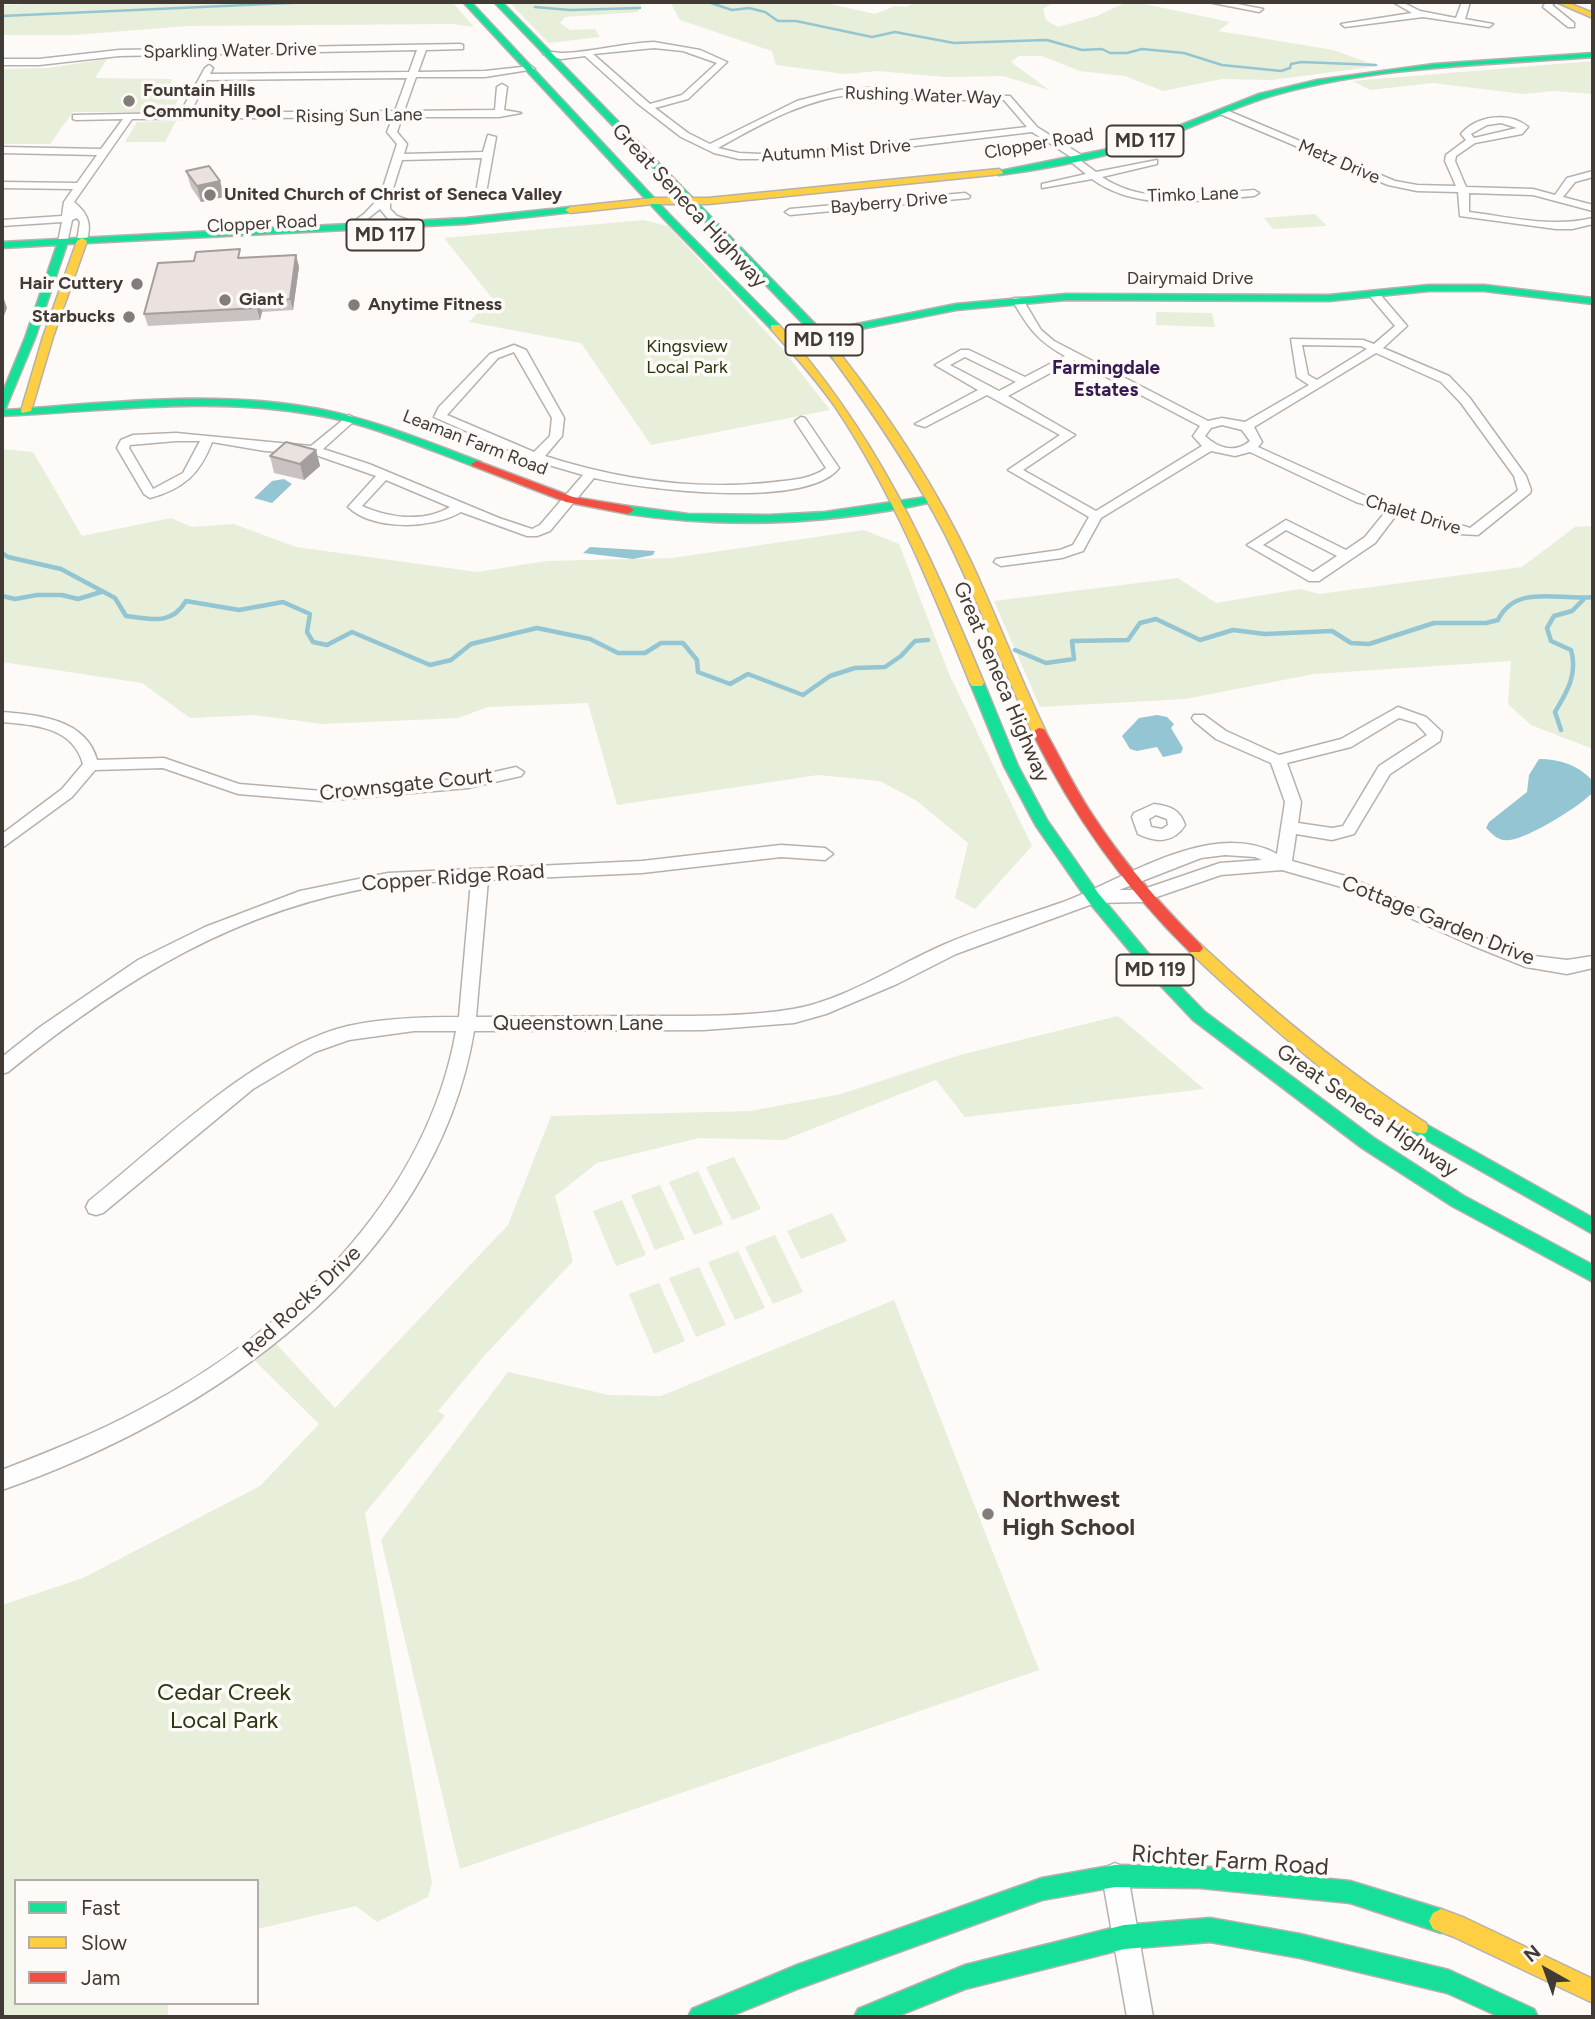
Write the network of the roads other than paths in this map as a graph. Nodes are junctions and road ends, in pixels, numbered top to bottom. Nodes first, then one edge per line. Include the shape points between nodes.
1 (467, 2) edge
2 (498, 2) edge
3 (1212, 2) edge
4 (1397, 2) edge
5 (1466, 2) edge
6 (1552, 2) edge
7 (1560, 2) edge
8 (1259, 9) dead end
9 (1427, 14) junction
10 (1593, 16) edge
11 (1460, 20) junction
12 (1345, 24) dead end
13 (1489, 24) dead end
14 (1571, 25) dead end
15 (460, 47) dead end
16 (422, 48) junction
17 (218, 51) junction
18 (586, 53) junction
19 (1593, 55) edge
20 (552, 59) junction
21 (2, 62) edge
22 (526, 64) junction
23 (455, 73) junction
24 (413, 74) junction
25 (204, 77) junction
26 (502, 87) dead end
27 (650, 107) junction
28 (1223, 112) junction
29 (516, 113) dead end
30 (499, 114) junction
31 (398, 116) junction
32 (76, 117) dead end
33 (129, 117) junction
34 (183, 117) junction
35 (1034, 129) junction
36 (491, 137) dead end
37 (1472, 141) junction
38 (710, 148) junction
39 (2, 150) edge
40 (103, 152) junction
41 (488, 155) junction
42 (398, 157) junction
43 (1073, 159) junction
44 (1154, 162) dead end
45 (1593, 174) edge
46 (1096, 176) junction
47 (950, 178) junction
48 (2, 186) edge
49 (79, 186) junction
50 (1046, 186) dead end
51 (1460, 188) junction
52 (481, 193) dead end
53 (1254, 193) dead end
54 (1558, 197) junction
55 (385, 198) junction
56 (69, 202) junction
57 (690, 202) junction
58 (657, 205) junction
59 (1593, 208) edge
60 (790, 212) dead end
61 (82, 214) junction
62 (66, 218) junction
63 (1593, 221) edge
64 (2, 223) edge
65 (409, 224) junction
66 (348, 229) junction
67 (2, 245) edge
68 (61, 247) junction
69 (80, 247) junction
70 (2, 255) edge
71 (1374, 293) junction
72 (1018, 300) junction
73 (1593, 301) edge
74 (820, 335) junction
75 (789, 341) junction
76 (1376, 349) junction
77 (1073, 356) junction
78 (1025, 382) junction
79 (1316, 384) junction
80 (993, 393) junction
81 (2, 407) edge
82 (26, 411) junction
83 (2, 413) edge
84 (349, 419) junction
85 (801, 421) dead end
86 (921, 425) dead end
87 (1207, 425) junction
88 (1245, 427) junction
89 (207, 438) junction
90 (1209, 447) junction
91 (1251, 448) junction
92 (314, 450) junction
93 (536, 457) junction
94 (591, 474) junction
95 (384, 475) junction
96 (933, 499) junction
97 (570, 500) junction
98 (898, 504) junction
99 (460, 507) junction
100 (1393, 511) junction
101 (1096, 516) junction
102 (1346, 556) junction
103 (1001, 562) dead end
104 (2, 717) edge
105 (1199, 718) dead end
106 (1278, 760) junction
107 (91, 765) junction
108 (516, 772) dead end
109 (1289, 827) junction
110 (1168, 834) dead end
111 (2, 842) edge
112 (825, 854) dead end
113 (1182, 859) junction
114 (1283, 865) junction
115 (480, 876) junction
116 (1193, 877) junction
117 (1129, 878) junction
118 (1142, 896) junction
119 (1093, 897) junction
120 (1591, 968) edge
121 (465, 1024) junction
122 (2, 1067) edge
123 (96, 1207) dead end
124 (1593, 1227) edge
125 (1593, 1274) edge
126 (2, 1480) edge
127 (1115, 1876) junction
128 (1124, 1937) junction
129 (1593, 1991) edge
130 (700, 2017) edge
131 (866, 2017) edge
132 (1140, 2017) edge
133 (1526, 2017) edge

1 - 22 main road, Great Seneca Highway / MD 119
2 - 20 main road, Great Seneca Highway / MD 119
3 - 8 street
4 - 9 street
5 - 11 street
6 - 14 street via 1546,5
7 - 10 main road
9 - 11 street
9 - 12 street
11 - 13 street
15 - 16 street, Sparkling Water Drive
16 - 17 street, Sparkling Water Drive
16 - 24 street
17 - 21 street, Sparkling Water Drive via 119,52
17 - 25 street
18 - 20 street
18 - 20 street
18 - 27 street, Autumn Mist Drive
18 - 27 street via 663,45 723,62 685,97
19 - 28 main road, Clopper Road / MD 117 via 1343,76 1274,92
20 - 57 main road, Great Seneca Highway / MD 119
22 - 23 street
22 - 23 street via 485,74
22 - 58 main road, Great Seneca Highway / MD 119
23 - 24 street
24 - 25 street
24 - 31 street
25 - 34 street
26 - 30 street
27 - 38 street, Autumn Mist Drive
28 - 43 main road, Clopper Road / MD 117 via 1154,138
28 - 51 street, Metz Drive via 1392,183
29 - 30 street, Rising Sun Lane
30 - 31 street, Rising Sun Lane
31 - 34 street, Rising Sun Lane
31 - 42 street via 392,132 402,144
32 - 33 street, Rising Sun Lane
33 - 34 street, Rising Sun Lane
33 - 40 street
35 - 38 street, Autumn Mist Drive via 962,141 788,157 741,156
35 - 38 street, Rushing Water Way via 1007,98 935,99 856,91 801,104
35 - 43 street, Rushing Water Way
36 - 41 street
37 - 37 street via 1519,132 1523,127 1506,121 1477,125 1466,134
37 - 51 street via 1451,155
39 - 40 street
40 - 49 street
41 - 42 street
41 - 52 street
42 - 55 street
43 - 46 street, Timko Lane
43 - 47 main road, Clopper Road / MD 117
44 - 46 street, Timko Lane
45 - 54 street via 1571,180
46 - 50 street, Timko Lane
46 - 53 street, Timko Lane via 1119,192 1155,199
47 - 57 main road, Clopper Road / MD 117
47 - 60 street, Bayberry Drive via 965,196
48 - 49 street
49 - 56 street
51 - 54 street, Metz Drive
51 - 63 street via 1465,196 1464,214 1556,226
54 - 59 street, Metz Drive
55 - 65 street via 385,210
55 - 66 street
56 - 61 street
56 - 62 street
57 - 58 main road, Clopper Road / MD 117
57 - 74 main road, Great Seneca Highway / MD 119
58 - 65 main road, Clopper Road / MD 117
58 - 69 main road, Clopper Road / MD 117 via 537,223 273,243
58 - 75 main road, Great Seneca Highway / MD 119
61 - 62 street
61 - 69 street via 86,228
62 - 64 street
62 - 68 street via 68,231
65 - 66 main road, Clopper Road / MD 117
66 - 69 main road, Clopper Road / MD 117
67 - 68 main road, Clopper Road / MD 117
68 - 69 main road, Clopper Road / MD 117
68 - 70 main road, Clopper Road / MD 117
68 - 81 main road
69 - 82 main road
71 - 72 main road, Dairymaid Drive via 1329,298
71 - 73 main road, Dairymaid Drive via 1484,288
71 - 76 street via 1401,326
72 - 74 main road, Dairymaid Drive via 956,307
72 - 77 street via 1037,332
74 - 75 main road, Dairymaid Drive
74 - 96 main road, Great Seneca Highway / MD 119 via 865,394
75 - 98 main road, Great Seneca Highway / MD 119 via 854,427
76 - 79 street
76 - 79 street via 1363,343 1295,341 1303,377
76 - 100 street, Chalet Drive via 1445,379 1525,490 1473,532
77 - 78 street
77 - 87 street
78 - 80 street
78 - 80 street via 965,352 941,365
79 - 88 street
80 - 86 street
80 - 101 street via 1069,435 1014,470
82 - 83 main road, Leaman Farm Road
82 - 84 main road, Leaman Farm Road via 235,404 294,408
84 - 92 street
84 - 97 main road, Leaman Farm Road via 423,442
85 - 94 street via 833,468 828,474 775,486 712,489
87 - 88 street via 1223,422
87 - 90 street via 1199,436
88 - 91 street via 1256,438
89 - 89 street via 133,439 123,448 150,494 186,480
89 - 92 street
90 - 91 street via 1230,452
90 - 101 street
91 - 100 street, Chalet Drive
92 - 95 street
93 - 93 street via 440,417 503,351 520,350 558,418 556,437
93 - 94 street
94 - 97 street
95 - 99 street
95 - 99 street via 354,507 406,521 439,517
96 - 98 main road, Leaman Farm Road
96 - 117 main road, Great Seneca Highway / MD 119 via 1051,757 1083,815
97 - 98 main road, Leaman Farm Road via 659,515 758,520
97 - 99 street via 540,532
98 - 119 main road, Great Seneca Highway / MD 119 via 928,564 1011,766 1041,822
100 - 102 street via 1370,540
101 - 103 street via 1078,548
102 - 102 street via 1286,524 1254,545 1314,579
104 - 107 street via 52,725 75,734 90,752
105 - 106 street via 1221,735
106 - 109 street via 1293,802
106 - 109 street via 1346,743 1398,712 1421,720 1435,732 1435,737 1384,770 1348,830 1332,834
107 - 108 street, Crownsgate Court via 164,763 237,789 322,796 468,783
107 - 111 street via 67,793
109 - 114 street
110 - 113 street
112 - 115 street, Copper Ridge Road via 780,851 642,867
113 - 114 street, Cottage Garden Drive via 1225,849 1258,851
113 - 116 street
113 - 117 street, Cottage Garden Drive
114 - 116 street, Cottage Garden Drive via 1220,869
114 - 120 street, Cottage Garden Drive via 1343,881 1532,962
115 - 121 street, Red Rocks Drive
115 - 122 street, Copper Ridge Road via 344,886 255,912 144,965
116 - 118 street, Cottage Garden Drive
117 - 118 main road, Great Seneca Highway / MD 119
117 - 119 street, Cottage Garden Drive
118 - 119 street, Cottage Garden Drive
118 - 124 main road, Great Seneca Highway / MD 119 via 1243,996 1323,1059 1417,1127
119 - 121 street, Queenstown Lane via 950,949 891,979 794,1016 738,1022
119 - 125 main road, Great Seneca Highway / MD 119 via 1199,1016 1368,1143 1458,1201
121 - 123 street, Queenstown Lane via 414,1024 348,1033 309,1047 247,1084
121 - 126 street, Red Rocks Drive via 457,1065 416,1168 348,1265 248,1354 176,1402 108,1439
127 - 128 street
127 - 129 main road, Richter Farm Road via 1214,1878 1350,1892 1457,1926
127 - 130 main road, Richter Farm Road via 1042,1889
128 - 131 main road via 965,1977
128 - 132 street
128 - 133 main road via 1210,1930 1300,1946 1449,1982

